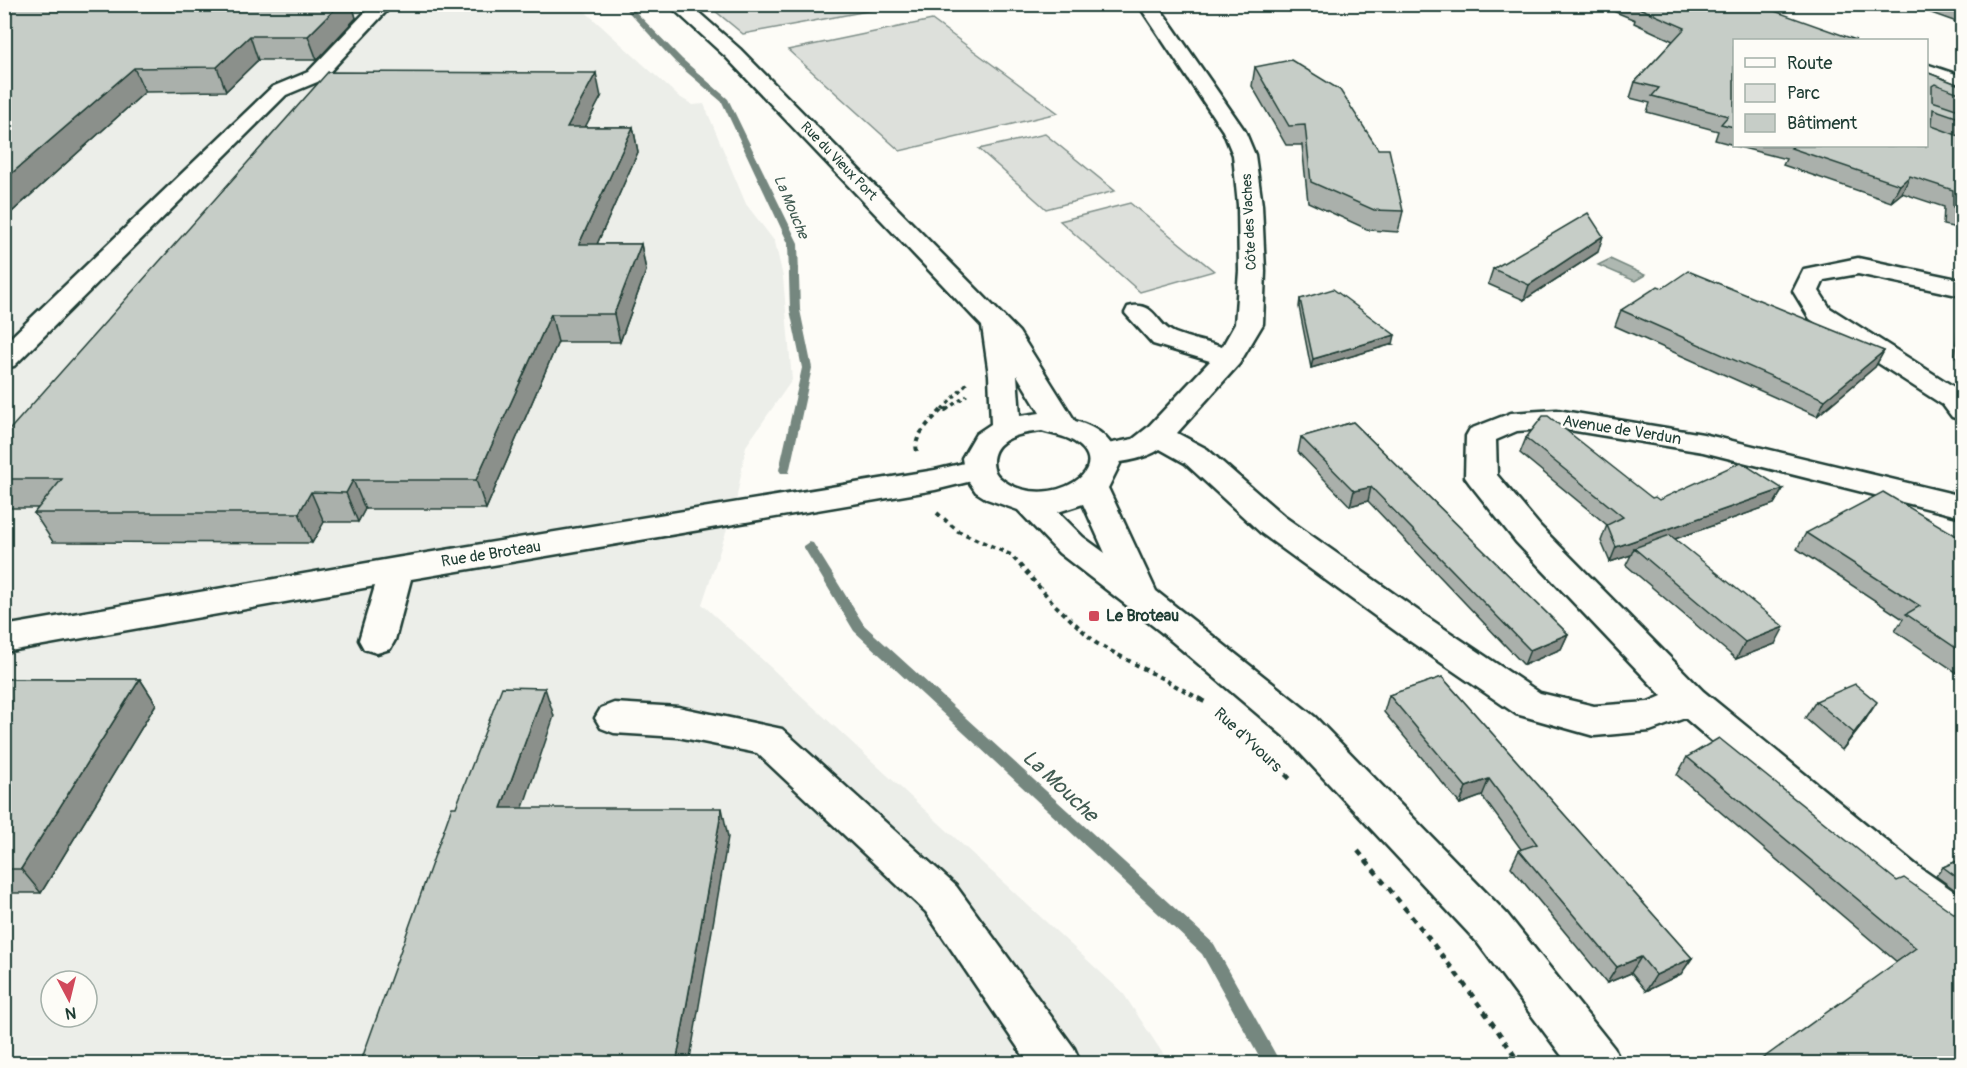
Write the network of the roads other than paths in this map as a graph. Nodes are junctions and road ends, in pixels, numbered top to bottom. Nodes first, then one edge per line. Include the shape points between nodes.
1 (384, 4) edge
2 (677, 4) edge
3 (1147, 4) edge
4 (1928, 71) edge
5 (1962, 83) edge
6 (1962, 288) edge
7 (1138, 314) dead end
8 (995, 325) junction
9 (1229, 358) junction
10 (4, 360) edge
11 (1962, 411) edge
12 (1062, 425) junction
13 (1006, 428) junction
14 (1158, 435) junction
15 (1103, 454) junction
16 (977, 470) junction
17 (1092, 488) junction
18 (1030, 503) junction
19 (1962, 506) edge
20 (396, 570) junction
21 (1140, 596) junction
22 (4, 639) edge
23 (377, 640) dead end
24 (1690, 700) junction
25 (614, 718) dead end
26 (1962, 921) edge
27 (1057, 1064) edge
28 (1598, 1064) edge

1 - 10 street via 315,76 279,91
2 - 8 street, Rue du Vieux Port via 734,53
3 - 9 street, Côte des Vaches via 1234,131 1244,155 1250,205 1251,307 1249,324
4 - 5 street
6 - 11 street via 1858,266 1813,274 1806,291 1820,313 1954,399
7 - 9 street via 1163,338
8 - 12 street, Rue du Vieux Port via 1009,338
8 - 13 street
9 - 14 street, Côte des Vaches
12 - 13 street via 1034,423
12 - 15 street via 1081,432
13 - 16 street via 982,446 976,458
14 - 15 street, Côte des Vaches via 1142,447
14 - 24 street via 1196,456 1273,525 1529,704 1594,721 1650,716
15 - 17 street via 1105,466
16 - 18 street via 996,491
16 - 20 street, Rue de Broteau
17 - 18 street via 1064,501
17 - 21 street
18 - 21 street via 1071,545
19 - 24 street, Avenue de Verdun via 1703,443 1557,419 1511,422 1481,436 1481,477 1528,534
20 - 22 street, Rue de Broteau
20 - 23 street
21 - 28 street via 1301,728 1492,928
24 - 26 street, Avenue de Verdun via 1901,878
25 - 27 street via 678,722 768,740 941,899

